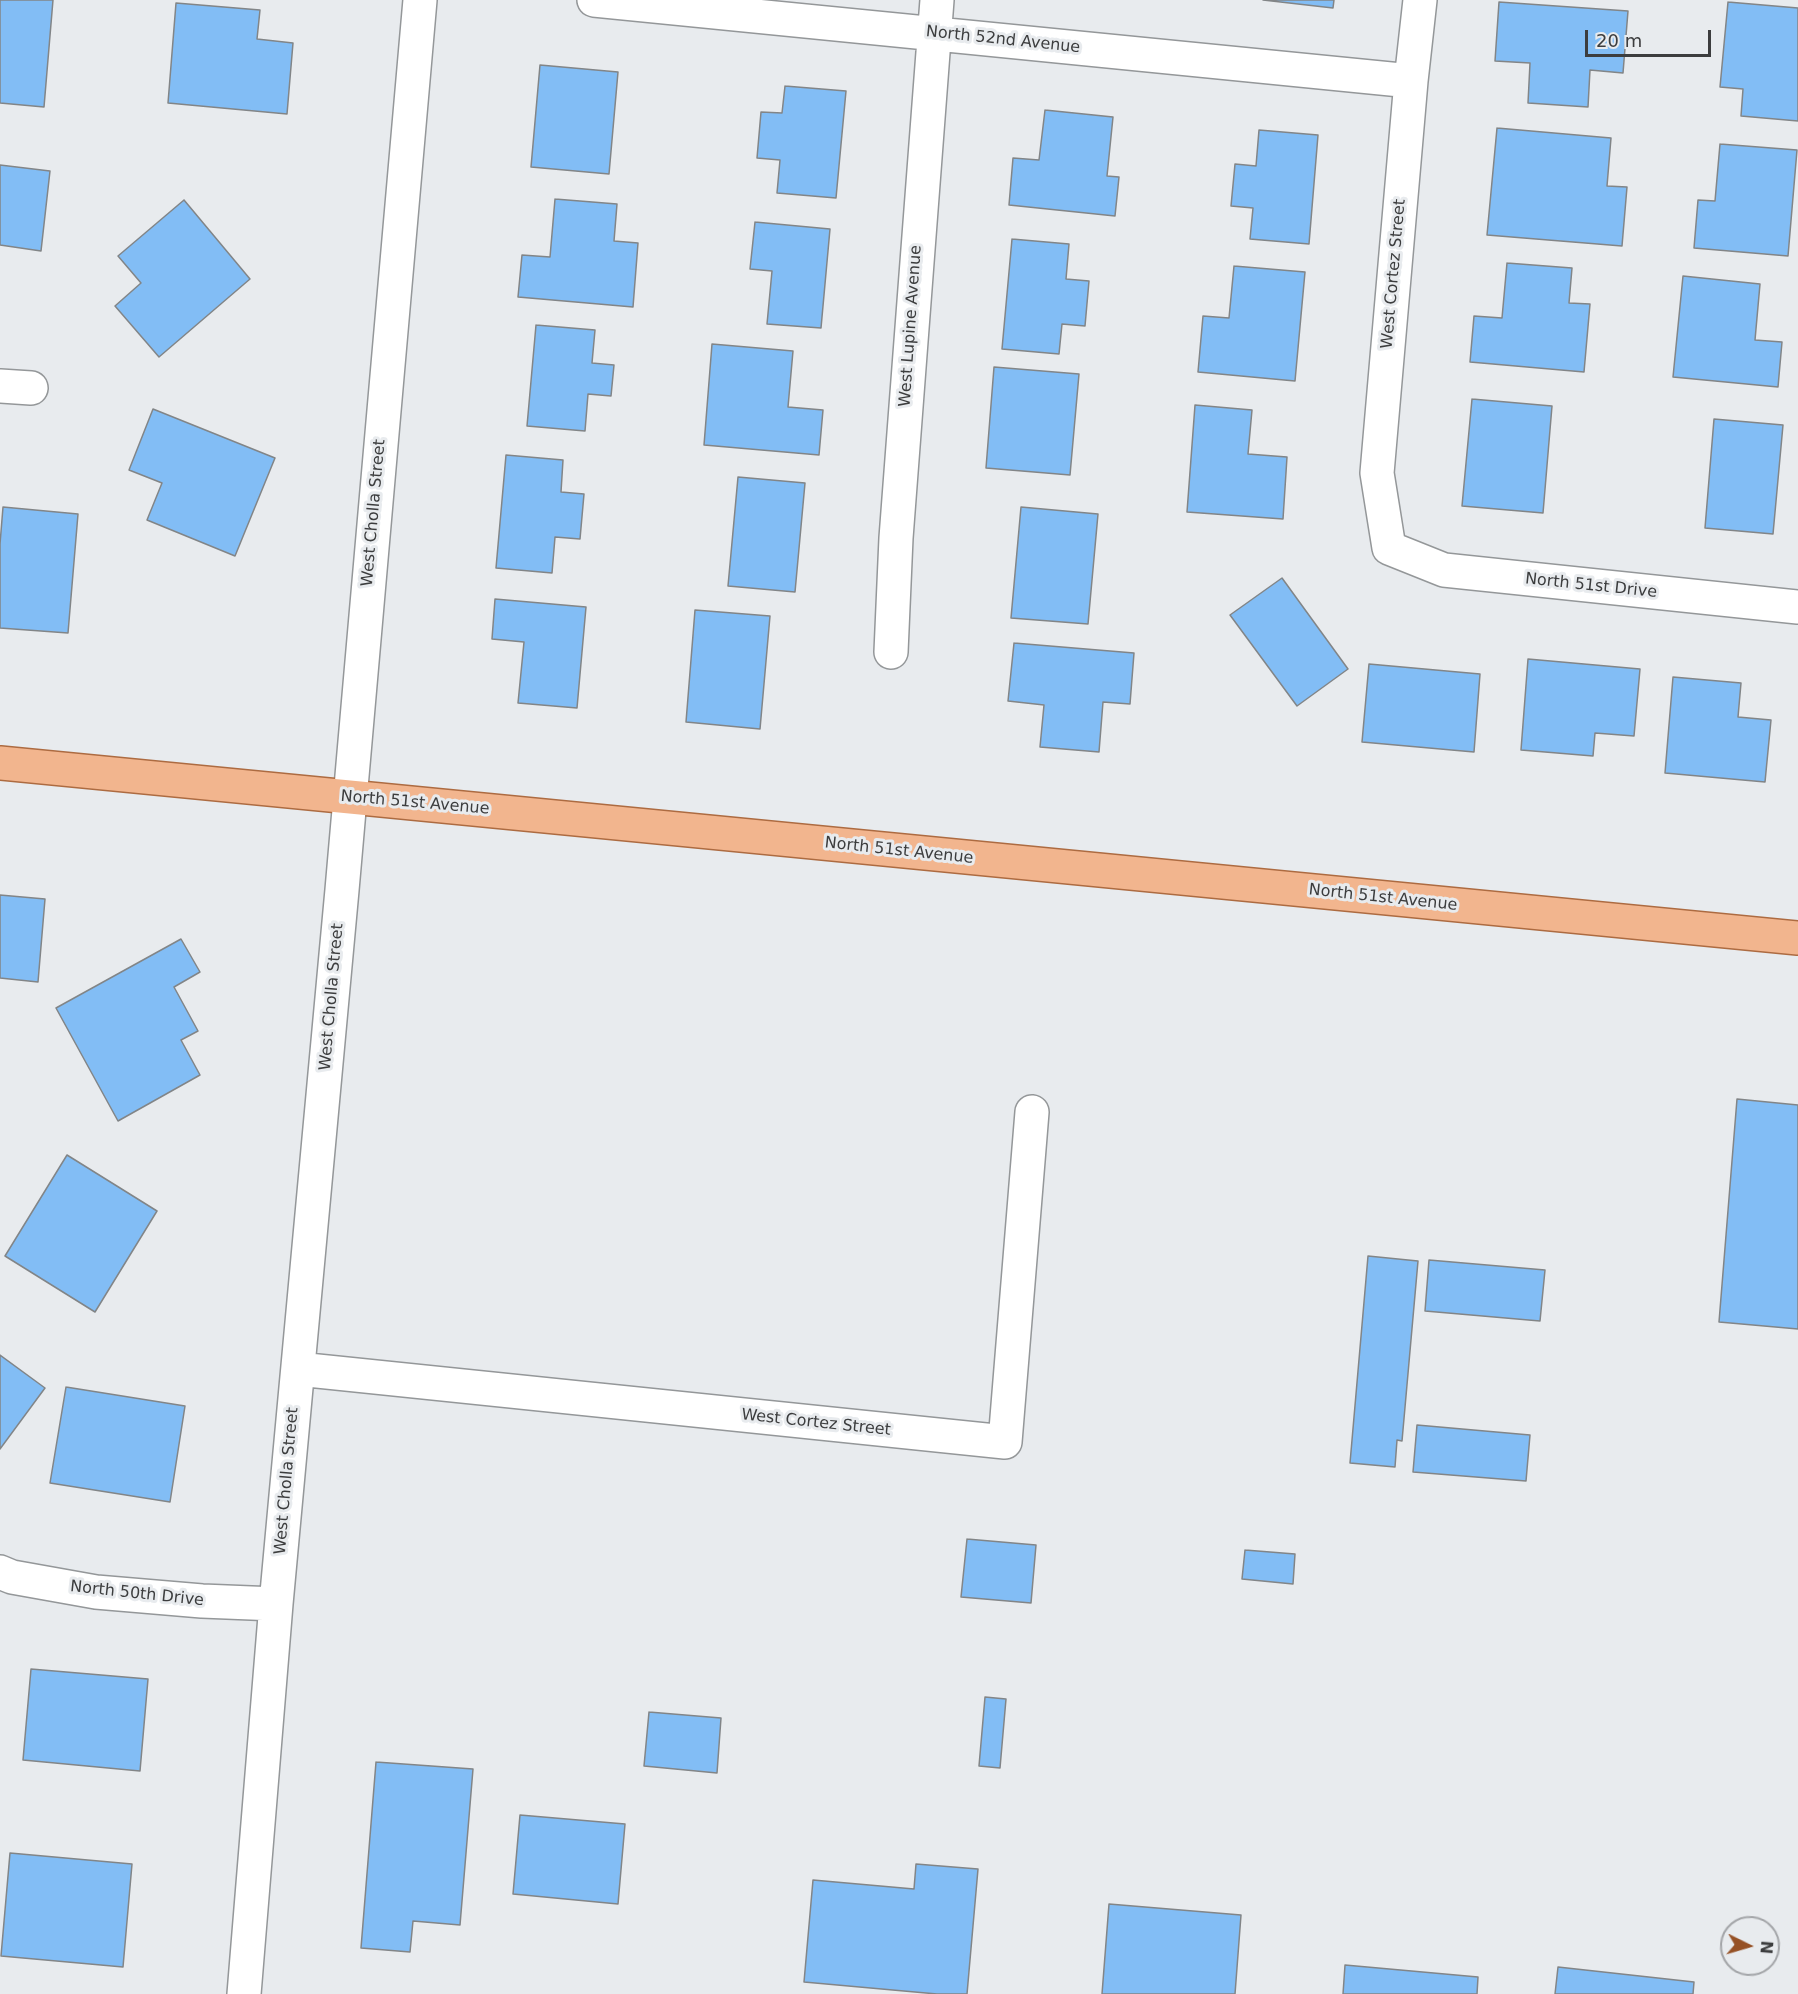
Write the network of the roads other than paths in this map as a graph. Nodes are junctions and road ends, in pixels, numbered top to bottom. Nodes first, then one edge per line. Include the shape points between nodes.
1 (420, 0) edge
2 (594, 0) edge
3 (936, 0) edge
4 (1420, 0) edge
5 (934, 33) junction
6 (1411, 81) junction
7 (1389, 548) joint
8 (1798, 607) edge
9 (891, 651) dead end
10 (0, 764) edge
11 (350, 797) junction
12 (1798, 938) edge
13 (1032, 1112) dead end
14 (298, 1369) junction
15 (0, 1572) edge
16 (276, 1604) junction
17 (244, 1994) edge

1 - 11 street, West Cholla Street
2 - 5 street, North 52nd Avenue
3 - 5 street, West Lupine Avenue
4 - 6 street, West Cortez Street
5 - 6 street, North 52nd Avenue
5 - 9 street, West Lupine Avenue
6 - 7 street, West Cortez Street via 1377,473
7 - 8 street, North 51st Drive via 1444,570
10 - 11 main road, North 51st Avenue
11 - 12 main road, North 51st Avenue
11 - 14 street, West Cholla Street
13 - 14 street, West Cortez Street via 1005,1442
14 - 16 street, West Cholla Street
15 - 16 street, North 50th Drive via 96,1592
16 - 17 street, West Cholla Street

